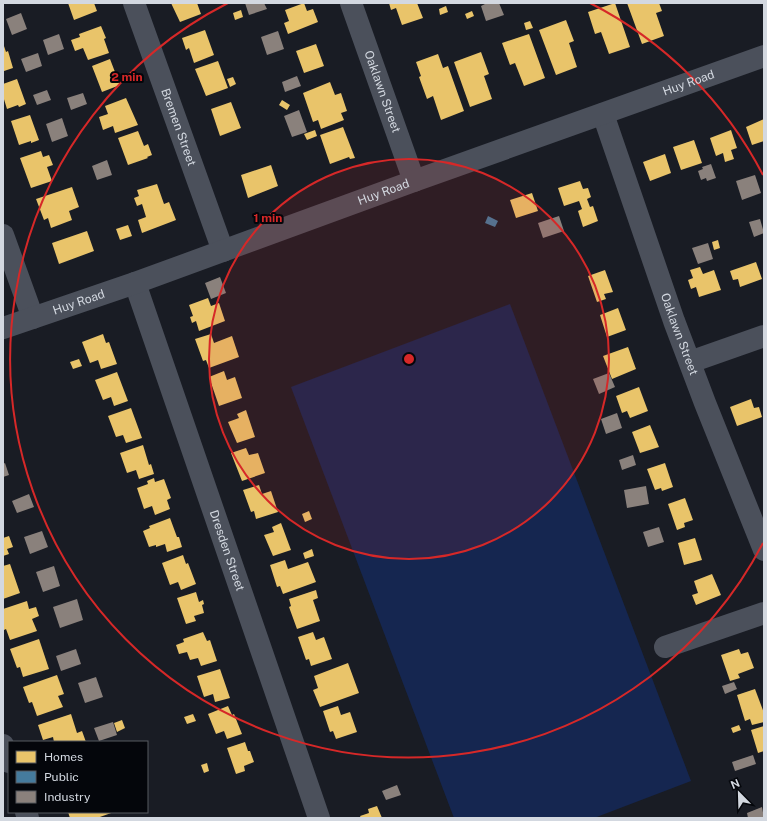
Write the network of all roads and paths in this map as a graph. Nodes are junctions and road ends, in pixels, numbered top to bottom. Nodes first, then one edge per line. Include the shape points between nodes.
1 (134, 3) edge
2 (351, 3) edge
3 (764, 56) edge
4 (603, 114) junction
5 (414, 181) junction
6 (3, 235) edge
7 (222, 251) junction
8 (135, 283) junction
9 (33, 318) junction
10 (3, 328) edge
11 (764, 336) edge
12 (690, 362) junction
13 (764, 550) edge
14 (764, 613) edge
15 (665, 647) dead end
16 (3, 745) edge
17 (8, 759) edge
18 (319, 818) edge

1 - 7 street, Bremen Street
2 - 5 street, Oaklawn Street
3 - 4 street, Huy Road
4 - 5 street, Huy Road
4 - 12 street, Oaklawn Street
5 - 7 street, Huy Road
6 - 9 street
7 - 8 street, Huy Road
8 - 9 street, Huy Road
8 - 18 street, Dresden Street
9 - 10 street, Huy Road
11 - 12 street
12 - 13 street, Oaklawn Street
14 - 15 street
16 - 17 street

